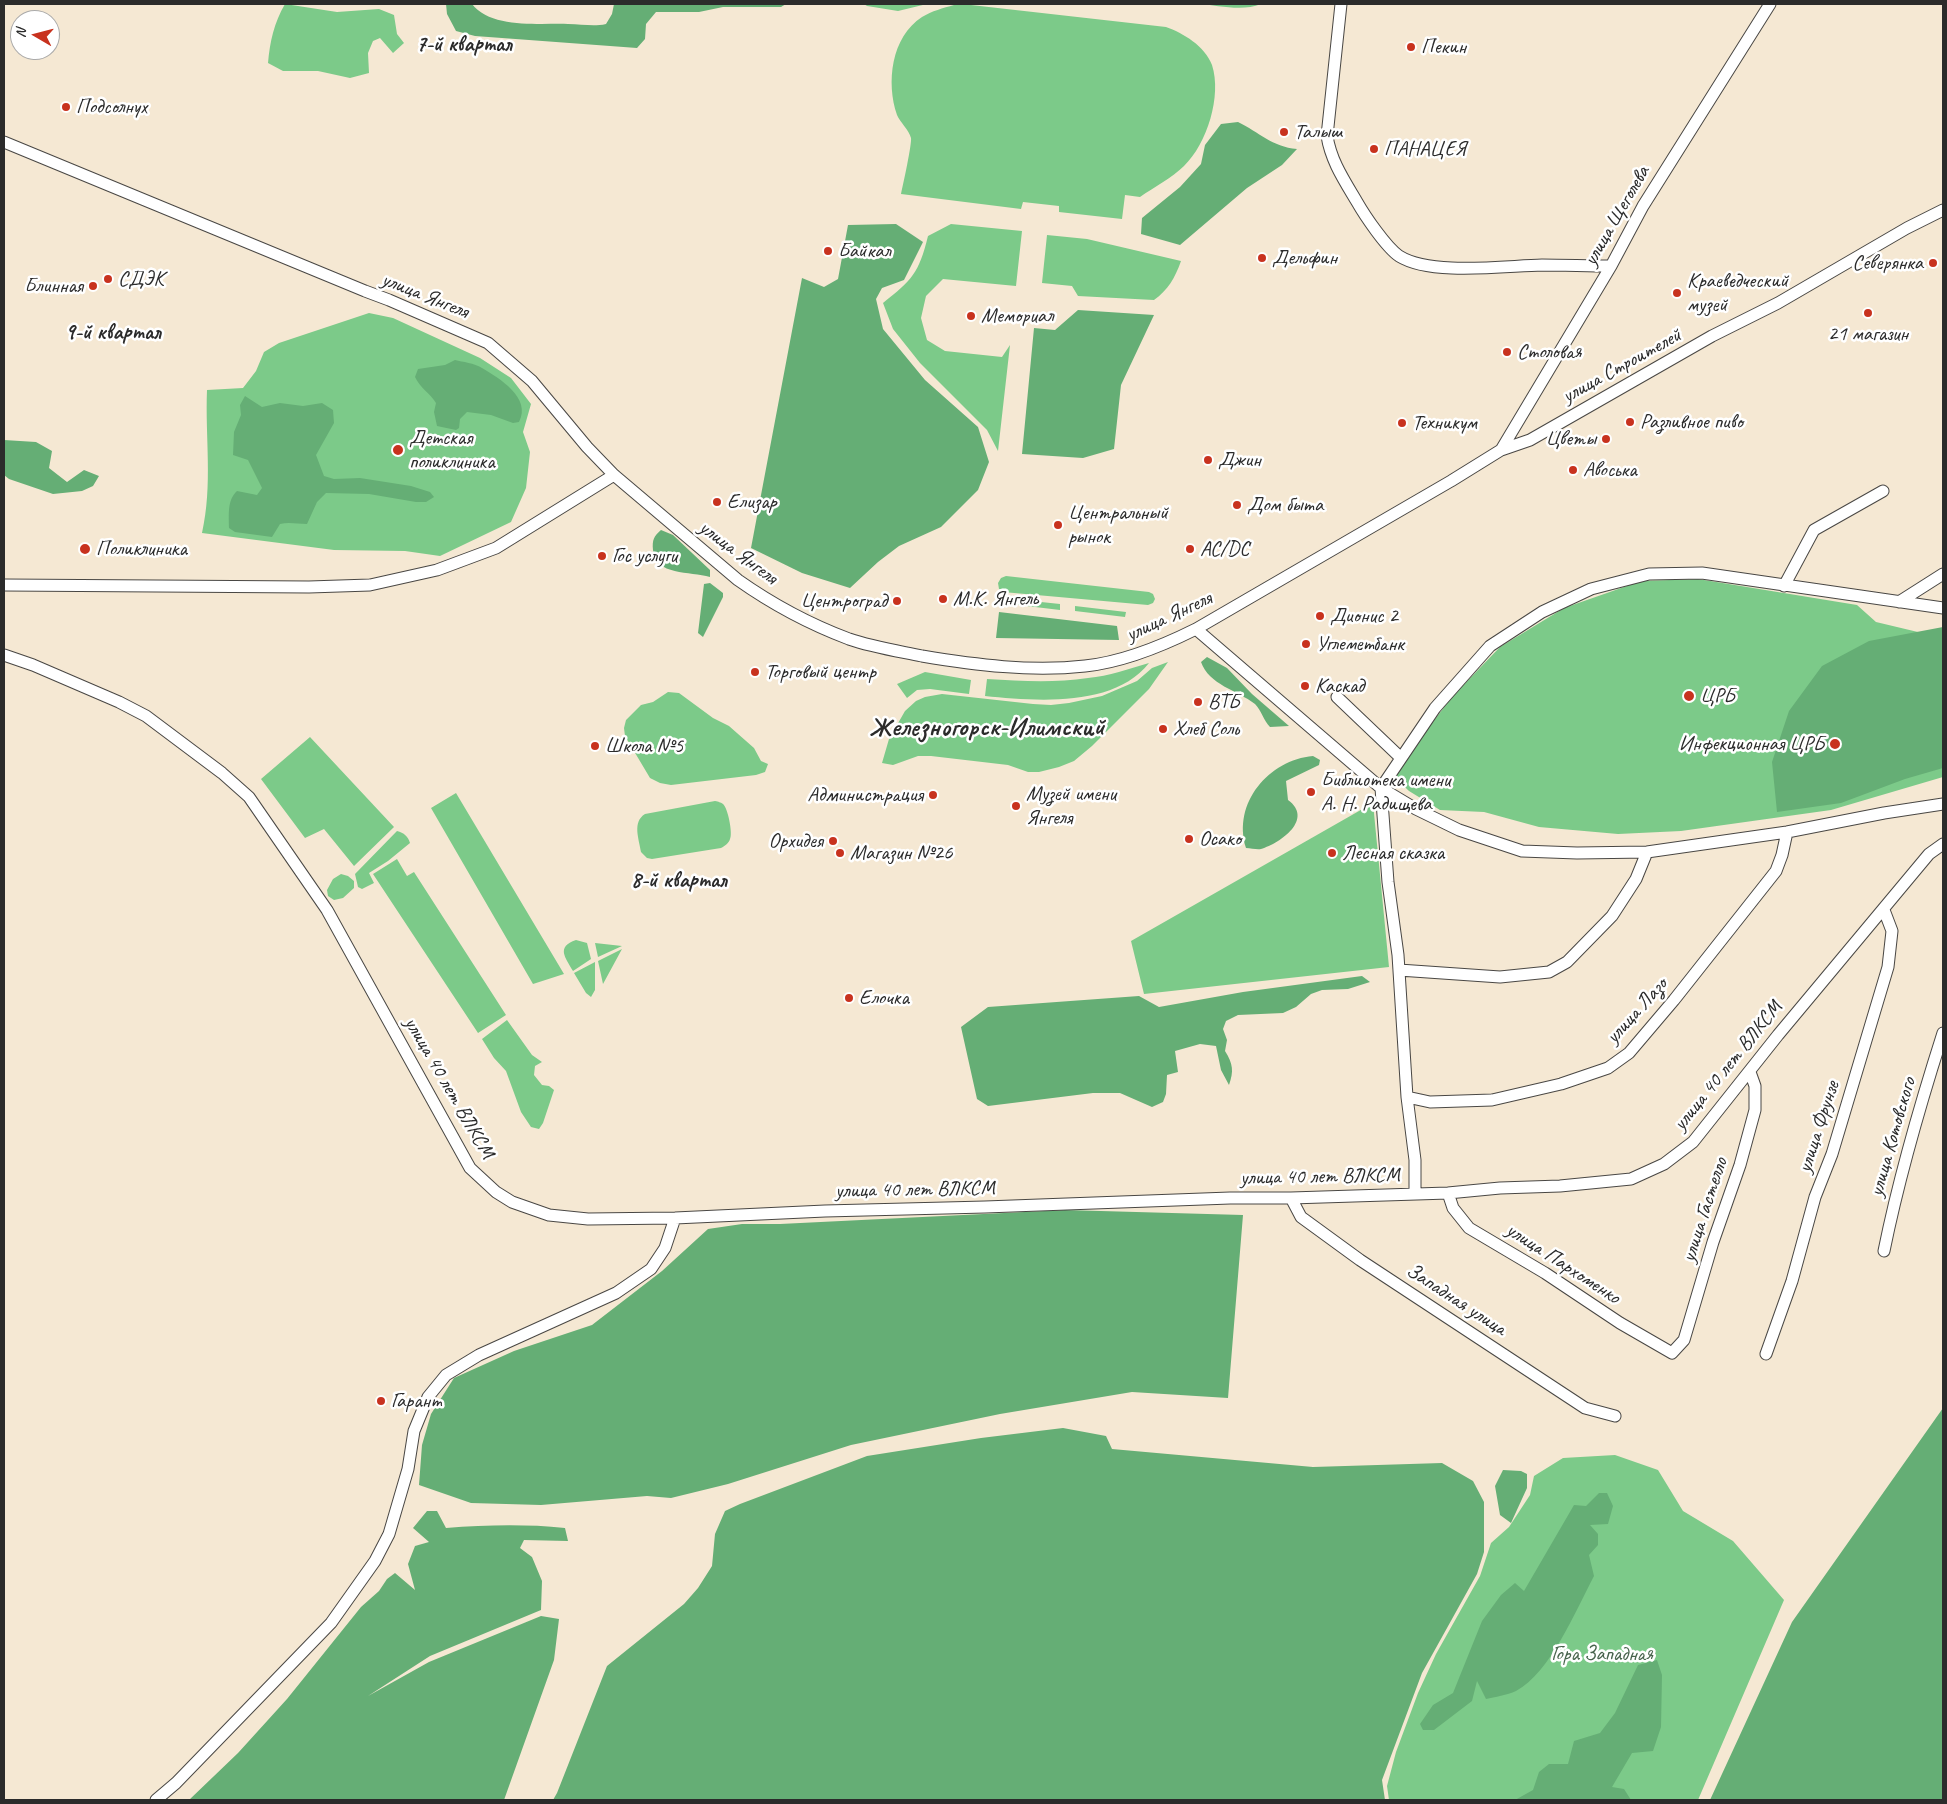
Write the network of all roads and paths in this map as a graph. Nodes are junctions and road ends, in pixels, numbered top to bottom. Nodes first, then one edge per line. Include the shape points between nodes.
1 (1341, 4) edge
2 (1770, 4) edge
3 (4, 142) edge
4 (1943, 210) edge
5 (1611, 266) junction
6 (1501, 450) junction
7 (614, 476) junction
8 (1882, 491) dead end
9 (1943, 574) edge
10 (4, 585) edge
11 (1784, 586) junction
12 (1899, 602) junction
13 (1943, 608) edge
14 (1196, 629) junction
15 (4, 655) edge
16 (1337, 697) dead end
17 (1401, 758) junction
18 (1381, 788) junction
19 (1943, 804) edge
20 (1786, 832) junction
21 (1943, 844) edge
22 (1647, 852) junction
23 (1884, 910) junction
24 (1398, 970) junction
25 (1943, 1033) edge
26 (1750, 1072) junction
27 (1407, 1097) junction
28 (1448, 1193) junction
29 (1415, 1194) junction
30 (1292, 1198) junction
31 (675, 1218) junction
32 (1884, 1251) dead end
33 (1672, 1353) joint
34 (1766, 1354) dead end
35 (1615, 1416) dead end
36 (156, 1800) edge

1 - 5 street via 1327,136 1329,148 1334,163 1362,211 1398,255 1418,265 1437,268
2 - 5 street, улица Щеголева via 1643,206
3 - 7 street, улица Янгеля via 488,343 532,380
4 - 6 street, улица Строителей via 1530,440
5 - 6 street, улица Щеголева
6 - 14 street, улица Янгеля
7 - 10 street via 496,548 437,570 370,585
7 - 14 street, улица Янгеля via 760,595 849,639 889,650 983,665 1086,666 1126,658
8 - 11 street via 1814,530
9 - 12 street
11 - 12 street
11 - 17 street via 1702,573 1649,574 1591,589 1542,612 1490,646 1435,708
12 - 13 street
14 - 18 street
15 - 31 street, улица 40 лет ВЛКСМ via 146,716 222,772 249,797 327,910 470,1168 496,1192 512,1202 549,1215 588,1219
16 - 17 street
17 - 18 street
18 - 22 street via 1458,830 1522,851
18 - 24 street
19 - 20 street
20 - 22 street
20 - 27 street, улица Лазо via 1776,871 1674,1000 1628,1053 1608,1068 1561,1084 1492,1100 1430,1102
21 - 23 street, улица 40 лет ВЛКСМ via 1929,854
22 - 24 street via 1636,879 1612,916 1567,962 1549,972 1500,977
23 - 26 street, улица 40 лет ВЛКСМ
23 - 34 street, улица Фрунзе via 1892,931 1888,967 1792,1281
24 - 27 street
25 - 32 street, улица Котовского via 1906,1153
26 - 28 street, улица 40 лет ВЛКСМ via 1693,1142 1664,1164 1631,1179
26 - 33 street, улица Гастелло via 1755,1086 1755,1110 1684,1340
27 - 29 street via 1416,1160
28 - 29 street, улица 40 лет ВЛКСМ
28 - 33 street, улица Пархоменко via 1453,1208 1469,1228
29 - 30 street, улица 40 лет ВЛКСМ
30 - 31 street, улица 40 лет ВЛКСМ
30 - 35 street, Западная улица via 1300,1217 1360,1260 1586,1408
31 - 36 street via 665,1248 651,1269 616,1292 479,1355 446,1375 428,1397 414,1430 408,1469 389,1534 375,1561 331,1623

